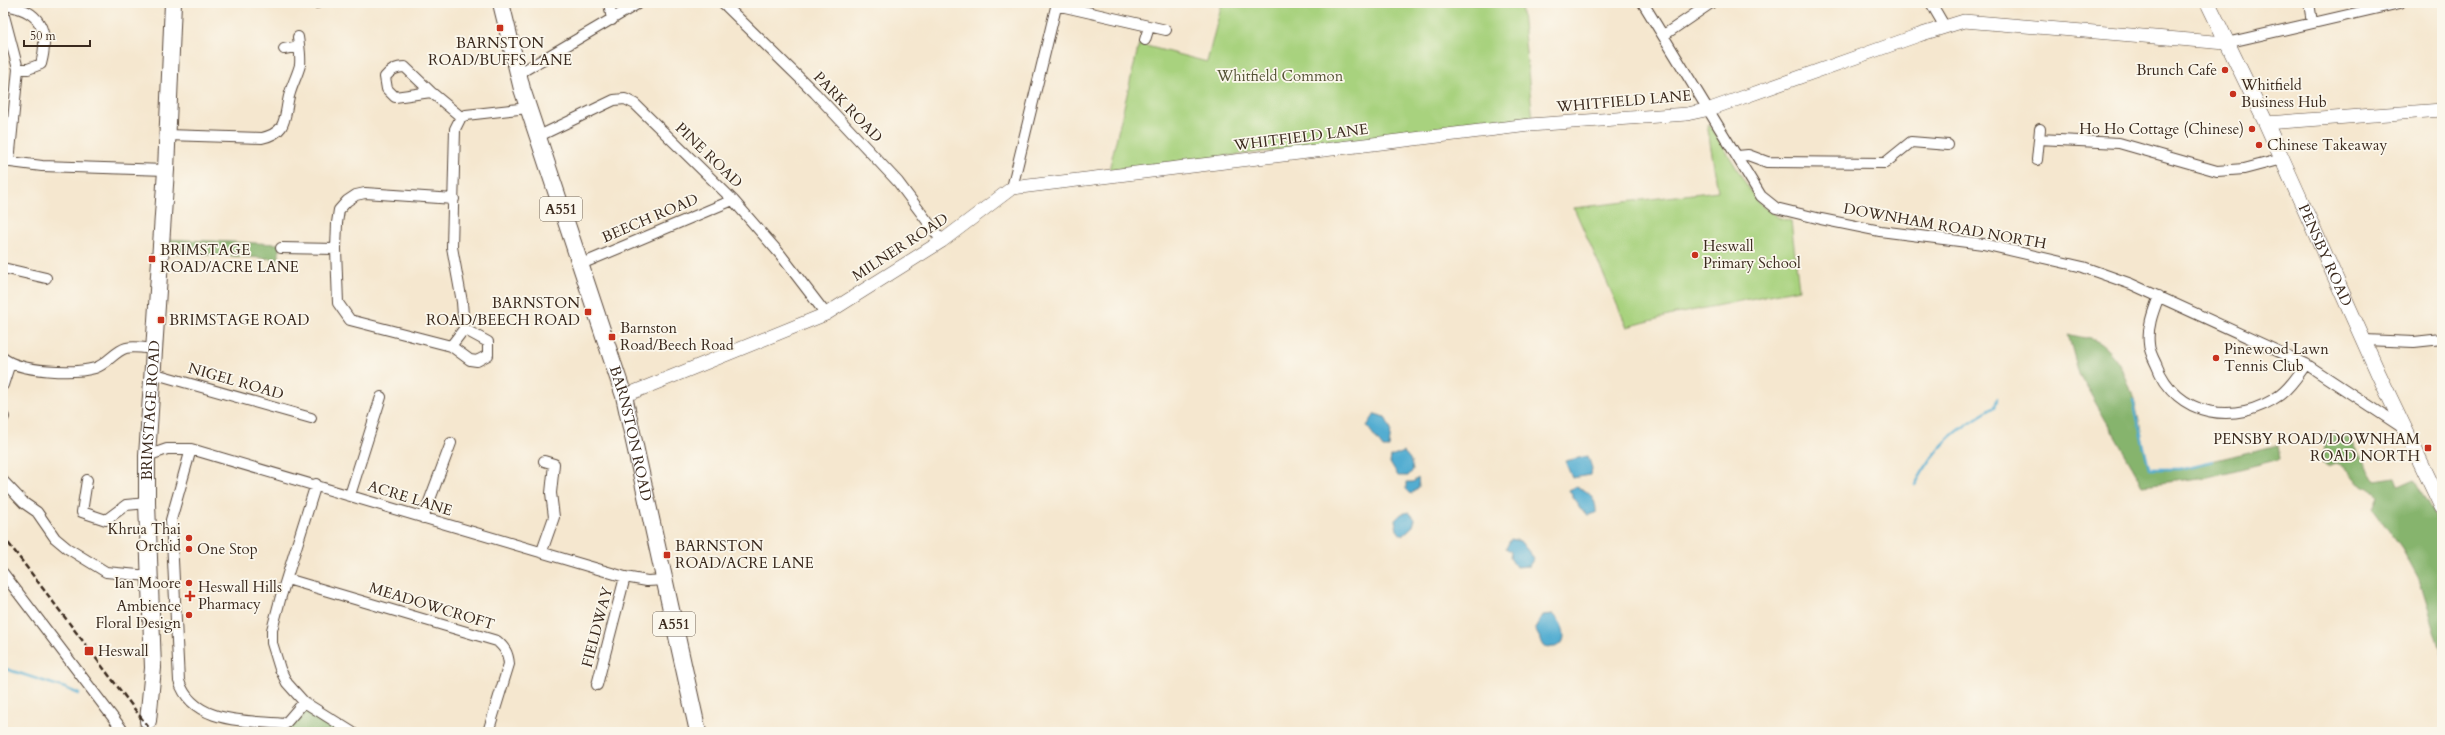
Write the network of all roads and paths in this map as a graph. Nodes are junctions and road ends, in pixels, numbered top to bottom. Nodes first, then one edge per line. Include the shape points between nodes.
1 (174, 3) edge
2 (313, 3) edge
3 (317, 3) edge
4 (500, 3) edge
5 (609, 3) edge
6 (639, 3) edge
7 (724, 3) edge
8 (1643, 3) edge
9 (1711, 3) edge
10 (1931, 3) edge
11 (2208, 3) edge
12 (2309, 3) edge
13 (2400, 3) edge
14 (1056, 4) edge
15 (3, 5) edge
16 (3, 12) edge
17 (612, 20) junction
18 (2312, 22) junction
19 (1149, 27) junction
20 (1945, 27) junction
21 (1166, 30) dead end
22 (1664, 35) junction
23 (1145, 40) dead end
24 (2226, 43) junction
25 (8, 48) edge
26 (284, 49) dead end
27 (18, 69) junction
28 (518, 74) junction
29 (430, 92) dead end
30 (528, 108) junction
31 (1710, 109) junction
32 (2442, 110) edge
33 (461, 117) junction
34 (2266, 123) junction
35 (167, 135) junction
36 (537, 138) junction
37 (1948, 145) dead end
38 (1738, 156) junction
39 (2282, 159) junction
40 (2037, 160) dead end
41 (6, 161) edge
42 (166, 170) junction
43 (1012, 188) junction
44 (454, 199) junction
45 (733, 200) junction
46 (942, 240) junction
47 (281, 248) dead end
48 (336, 249) junction
49 (579, 265) junction
50 (3, 268) edge
51 (46, 278) dead end
52 (2159, 296) junction
53 (826, 314) junction
54 (464, 329) junction
55 (2442, 338) edge
56 (2364, 340) junction
57 (451, 346) junction
58 (153, 349) junction
59 (6, 361) edge
60 (2306, 364) junction
61 (152, 373) junction
62 (3, 385) edge
63 (624, 396) junction
64 (381, 397) dead end
65 (311, 418) dead end
66 (2406, 429) junction
67 (451, 443) dead end
68 (191, 449) junction
69 (147, 456) junction
70 (544, 461) dead end
71 (87, 480) dead end
72 (316, 484) junction
73 (4, 485) edge
74 (350, 495) junction
75 (147, 503) junction
76 (2442, 508) edge
77 (423, 518) junction
78 (542, 551) junction
79 (3, 573) edge
80 (150, 576) junction
81 (625, 577) junction
82 (287, 579) junction
83 (666, 580) junction
84 (597, 685) dead end
85 (304, 702) junction
86 (148, 721) tunnel mouth
87 (284, 728) edge
88 (124, 732) edge
89 (352, 732) edge
90 (488, 732) edge
91 (698, 732) edge

1 - 35 main road, BRIMSTAGE ROAD
2 - 3 street
4 - 28 main road, BARNSTON ROAD / A551
5 - 17 street
6 - 17 street
7 - 46 street, PARK ROAD via 898,182
8 - 22 street, DOWNHAM ROAD NORTH
9 - 22 street
10 - 20 street
11 - 24 main road, PENSBY ROAD
12 - 18 street
13 - 18 street
14 - 19 street
14 - 43 street
15 - 27 street via 23,9 38,18 42,24 44,33 41,64 28,69
16 - 25 street
17 - 28 street
18 - 24 street
19 - 21 street
19 - 23 street
20 - 24 street, WHITFIELD LANE via 1964,21 1984,22
20 - 31 street, WHITFIELD LANE
22 - 31 street, DOWNHAM ROAD NORTH
24 - 34 main road, PENSBY ROAD
25 - 27 street
26 - 35 street via 298,42 300,63 288,100 284,123 271,136 262,138
27 - 41 street
28 - 30 main road, BARNSTON ROAD / A551
29 - 33 street
30 - 33 street via 487,111
30 - 36 main road, BARNSTON ROAD / A551
31 - 38 street, DOWNHAM ROAD NORTH
31 - 43 street, WHITFIELD LANE via 1687,114 1529,125
32 - 34 street
33 - 44 street via 455,129
34 - 39 main road, PENSBY ROAD
35 - 42 main road, BRIMSTAGE ROAD
36 - 45 street, PINE ROAD via 614,100 625,100 635,104
36 - 49 main road, BARNSTON ROAD / A551
37 - 38 street via 1911,142 1886,163 1767,162 1748,155
38 - 52 street, DOWNHAM ROAD NORTH via 1761,196 1776,208 1880,231 1983,244 2082,267
39 - 40 street via 2244,169 2217,171 2118,143 2040,134
39 - 56 main road, PENSBY ROAD
41 - 42 street via 42,166
42 - 58 main road, BRIMSTAGE ROAD
43 - 46 street, MILNER ROAD
44 - 48 street via 365,193 356,195 339,210
44 - 54 street via 452,247
45 - 49 street, BEECH ROAD
45 - 53 street, PINE ROAD via 780,254
46 - 53 street, MILNER ROAD
47 - 48 street
48 - 57 street via 338,303 350,320
49 - 63 main road, BARNSTON ROAD / A551
50 - 51 street
52 - 60 street, DOWNHAM ROAD NORTH
52 - 60 street via 2149,326 2149,345 2167,386 2200,409 2227,414 2267,403 2282,394
53 - 63 street, MILNER ROAD
54 - 57 street
54 - 57 street via 488,342 488,355 478,361 470,360
55 - 56 street via 2414,342
56 - 66 main road, PENSBY ROAD
58 - 59 street via 125,348 96,368 27,368
58 - 61 main road, BRIMSTAGE ROAD
59 - 62 street
60 - 66 street, DOWNHAM ROAD NORTH
61 - 65 street, NIGEL ROAD
61 - 69 main road, BRIMSTAGE ROAD
63 - 83 main road, BARNSTON ROAD / A551
64 - 74 street
66 - 76 main road, PENSBY ROAD
67 - 77 street
68 - 69 street, ACRE LANE via 167,449
68 - 72 street, ACRE LANE
68 - 87 street via 171,520 181,688 190,702 214,717
69 - 75 main road, BRIMSTAGE ROAD
70 - 78 street via 554,464 551,492 554,516
71 - 75 street via 82,512 106,520 126,505
72 - 74 street, ACRE LANE
72 - 82 street
73 - 80 street via 37,512 55,538 67,548 106,572
74 - 77 street, ACRE LANE
75 - 80 main road, BRIMSTAGE ROAD
77 - 78 street, ACRE LANE
78 - 81 street, ACRE LANE
79 - 88 street
80 - 86 main road, BRIMSTAGE ROAD via 153,668
81 - 83 street, ACRE LANE via 647,581
81 - 84 street, FIELDWAY
82 - 85 street via 272,630 272,643 283,676
82 - 90 street, MEADOWCROFT via 496,641 504,647 509,664
83 - 91 main road, BARNSTON ROAD / A551
85 - 87 street
85 - 89 street

